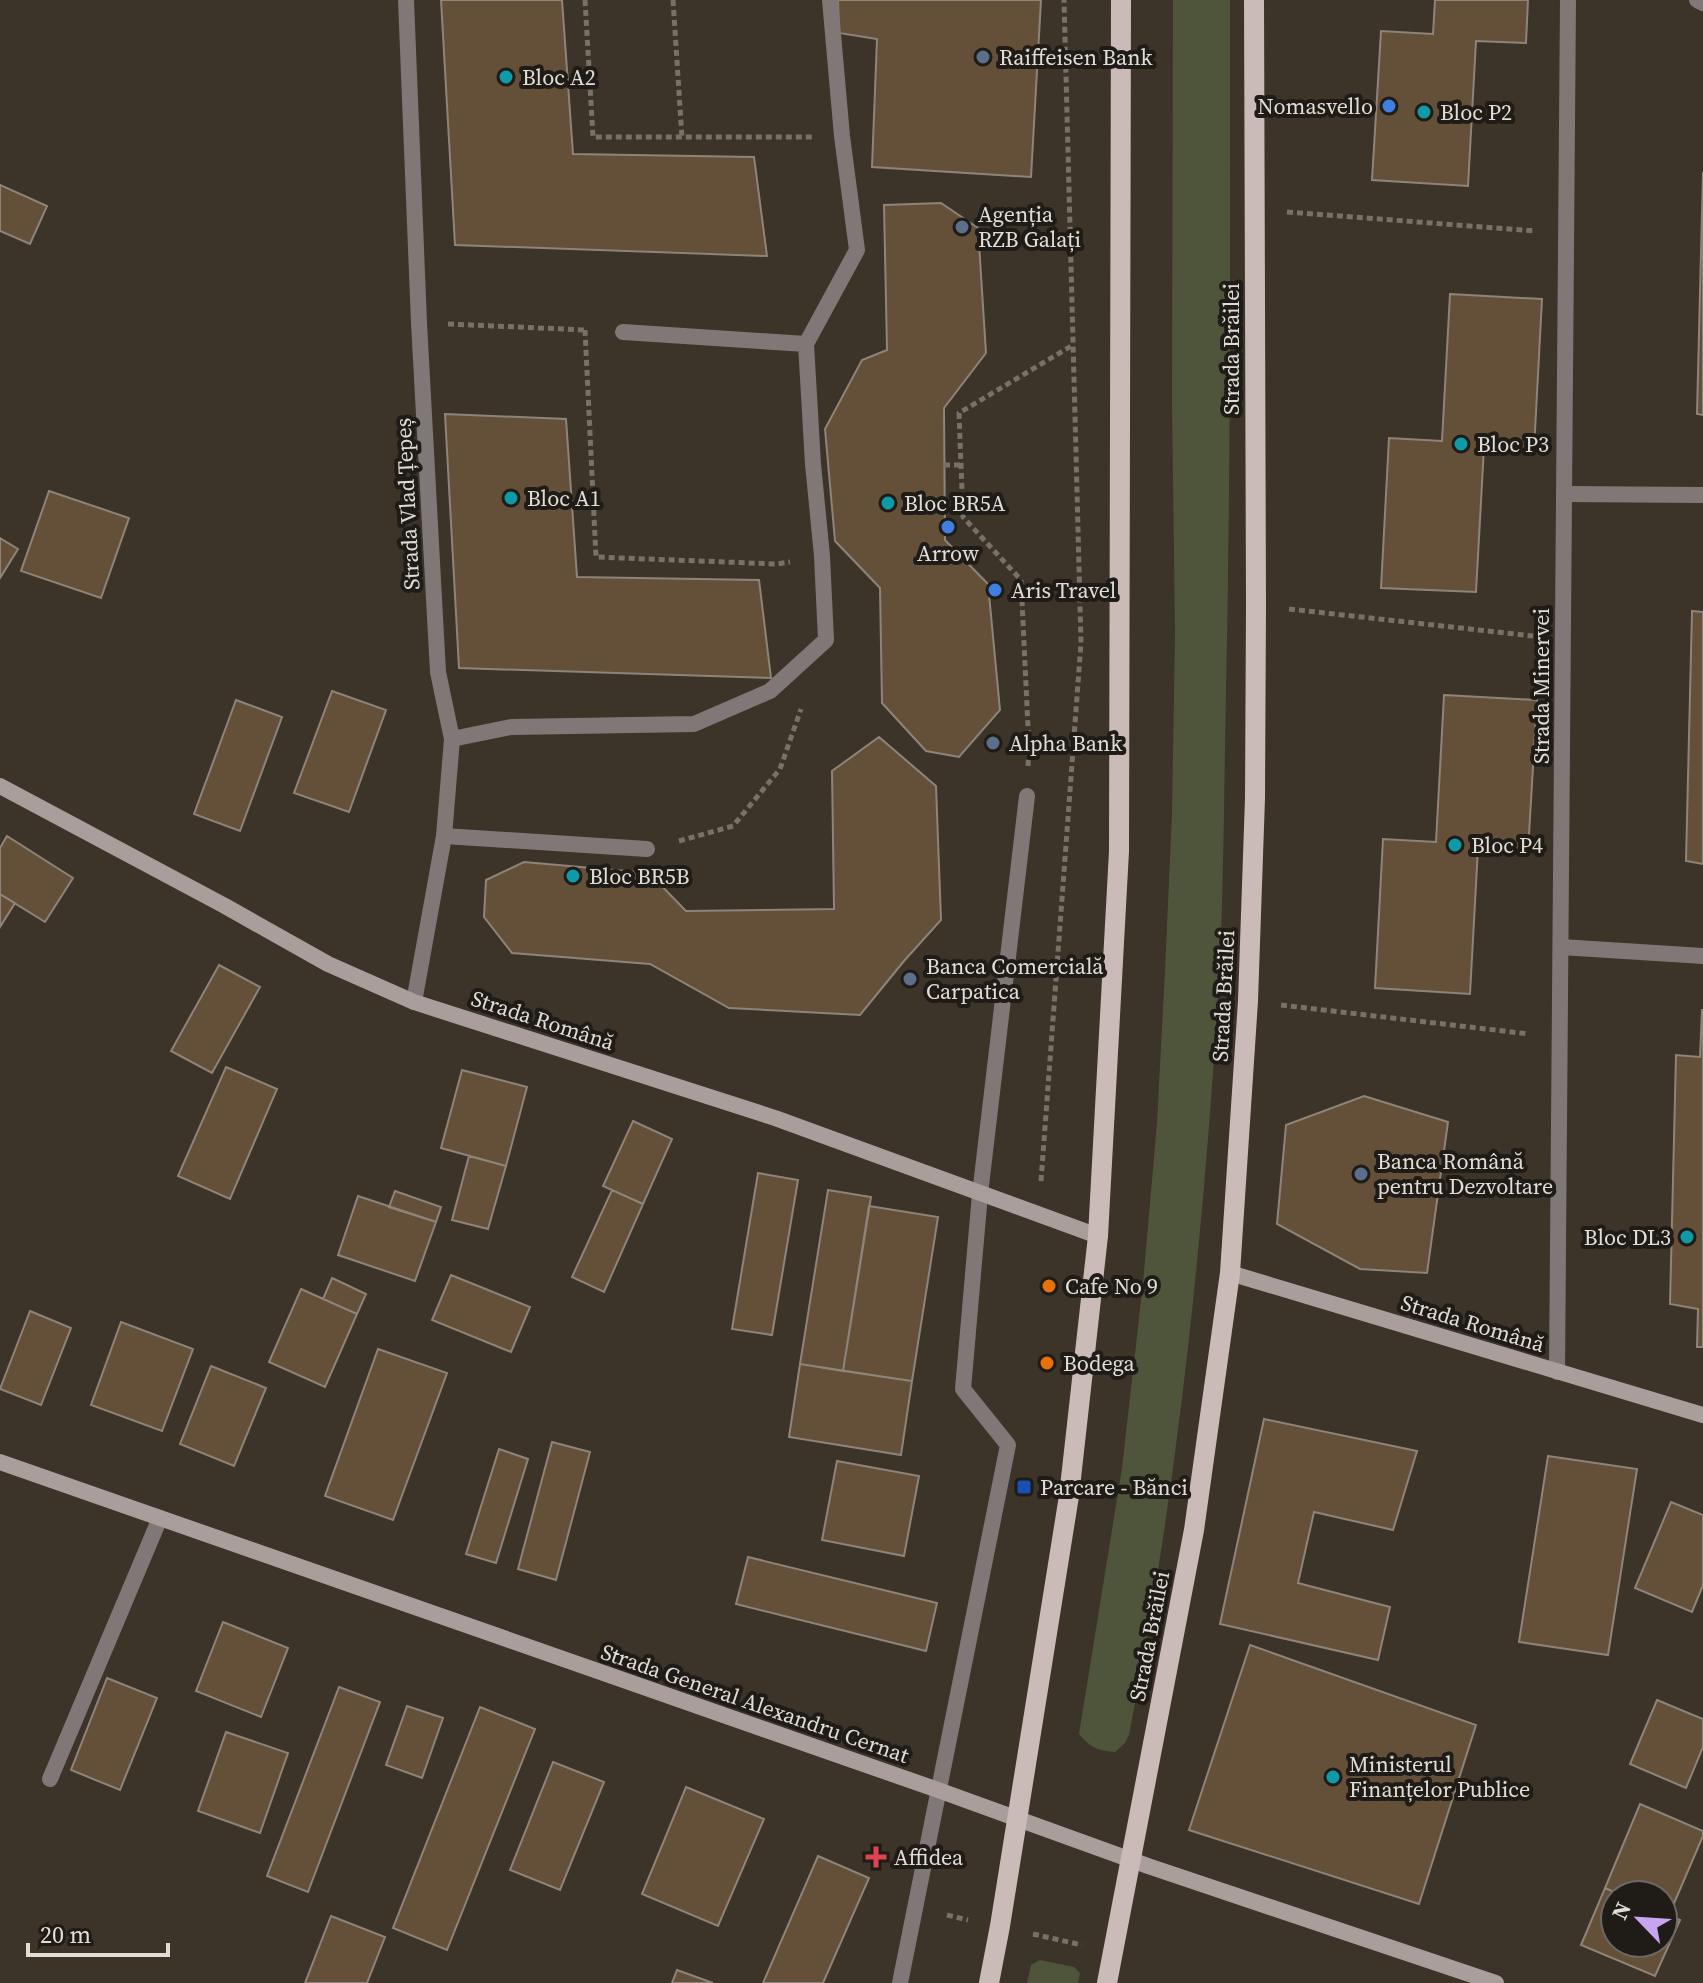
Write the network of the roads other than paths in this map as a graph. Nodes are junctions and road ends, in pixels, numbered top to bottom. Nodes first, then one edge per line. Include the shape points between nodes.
1 (406, 0) edge
2 (830, 0) edge
3 (1121, 0) edge
4 (1254, 0) edge
5 (1568, 0) edge
6 (1697, 0) edge
7 (1703, 3) edge
8 (623, 332) road end
9 (806, 344) junction
10 (1565, 494) junction
11 (1703, 495) edge
12 (452, 739) junction
13 (0, 786) edge
14 (1027, 796) dead end
15 (444, 836) junction
16 (647, 849) road end
17 (1561, 947) junction
18 (1703, 956) edge
19 (414, 1002) junction
20 (980, 1194) junction
21 (1098, 1236) junction
22 (1230, 1273) junction
23 (1557, 1372) junction
24 (1703, 1415) edge
25 (0, 1462) edge
26 (160, 1518) junction
27 (50, 1779) dead end
28 (938, 1790) junction
29 (1018, 1819) junction
30 (1132, 1860) junction
31 (900, 1983) edge
32 (989, 1983) edge
33 (1107, 1983) edge
34 (1496, 1983) edge

1 - 12 street, Strada Vlad Țepeș via 438,672
2 - 9 street via 857,250
3 - 21 main road via 1119,851
4 - 22 main road, Strada Brăilei via 1255,798
5 - 10 street, Strada Minervei
6 - 7 street
8 - 9 street
9 - 12 street via 826,640 770,691 694,724 511,727
10 - 11 street
10 - 17 street, Strada Minervei
12 - 15 street, Strada Vlad Țepeș
13 - 19 street, Strada Română via 328,964
14 - 20 street
15 - 16 street
15 - 19 street, Strada Vlad Țepeș
17 - 18 street
17 - 23 street, Strada Minervei
19 - 20 street, Strada Română via 775,1118
20 - 21 street, Strada Română
20 - 28 street via 963,1389 1008,1445
21 - 29 main road via 1069,1496
22 - 23 street, Strada Română
22 - 30 main road, Strada Brăilei via 1194,1530
23 - 24 street, Strada Română
25 - 26 street, Strada General Alexandru Cernat
26 - 27 street
26 - 28 street, Strada General Alexandru Cernat
28 - 29 street, Strada General Alexandru Cernat
28 - 31 street
29 - 30 street, Strada General Alexandru Cernat
29 - 32 main road
30 - 33 main road, Strada Brăilei
30 - 34 street, Strada General Alexandru Cernat

